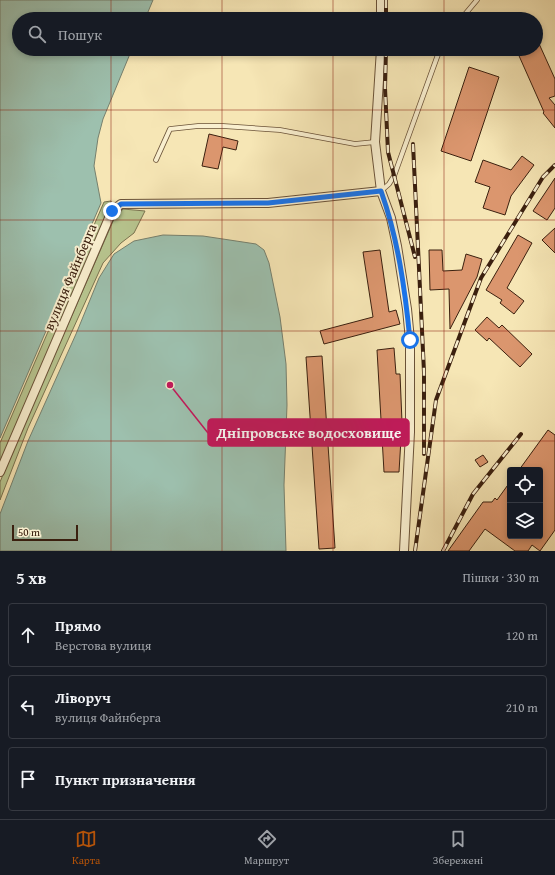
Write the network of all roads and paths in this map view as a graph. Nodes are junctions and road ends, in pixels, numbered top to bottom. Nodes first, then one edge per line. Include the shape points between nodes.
1 (381, 0) edge
2 (477, 0) edge
3 (381, 12) edge
4 (467, 12) edge
5 (381, 56) edge
6 (437, 56) edge
7 (375, 142) junction
8 (156, 160) dead end
9 (381, 191) junction
10 (0, 472) edge
11 (404, 551) edge

1 - 3 street
2 - 4 lane
5 - 7 street
6 - 9 lane via 394,176
7 - 8 lane via 355,144 280,130 198,126 170,129
7 - 9 street
9 - 10 street, вулиця Файнберга via 268,203 121,204 112,211
9 - 11 street via 391,218 397,246 410,340 410,432

